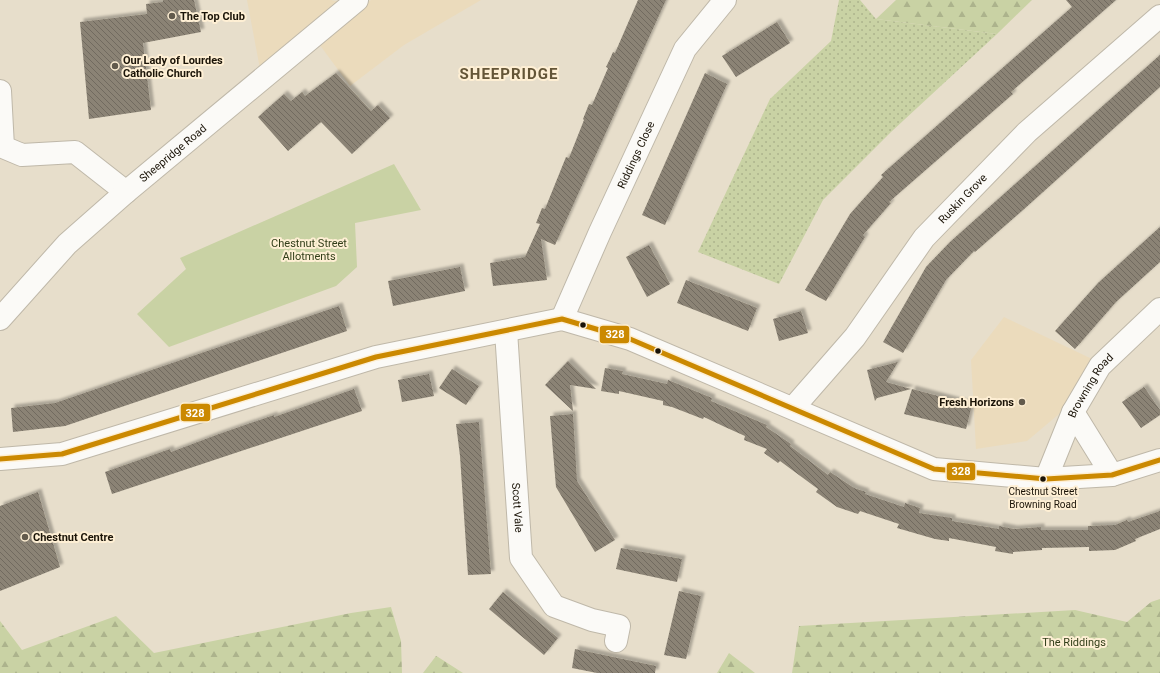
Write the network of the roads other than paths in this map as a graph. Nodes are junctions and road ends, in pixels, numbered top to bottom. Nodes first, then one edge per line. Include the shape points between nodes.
1 (357, 0) edge
2 (725, 0) edge
3 (1160, 16) edge
4 (0, 91) edge
5 (126, 192) junction
6 (1160, 309) edge
7 (0, 319) edge
8 (562, 319) junction
9 (506, 330) junction
10 (793, 408) junction
11 (1073, 412) junction
12 (0, 459) edge
13 (1160, 460) edge
14 (1112, 475) junction
15 (1046, 479) junction
16 (619, 626) dead end

1 - 5 street, Sheepridge Road
2 - 8 street, Riddings Close via 685,49
3 - 10 street, Ruskin Grove via 1027,132 924,238 855,337
4 - 5 street via 3,147 22,155 75,152
5 - 7 street, Sheepridge Road via 67,244
6 - 11 street, Browning Road via 1100,366
8 - 9 street
8 - 10 street via 630,339
9 - 12 street via 376,357 62,454
9 - 16 street, Scott Vale via 521,558 554,606 592,620
10 - 15 street via 934,469
11 - 14 street
11 - 15 street, Browning Road
13 - 14 street
14 - 15 street

